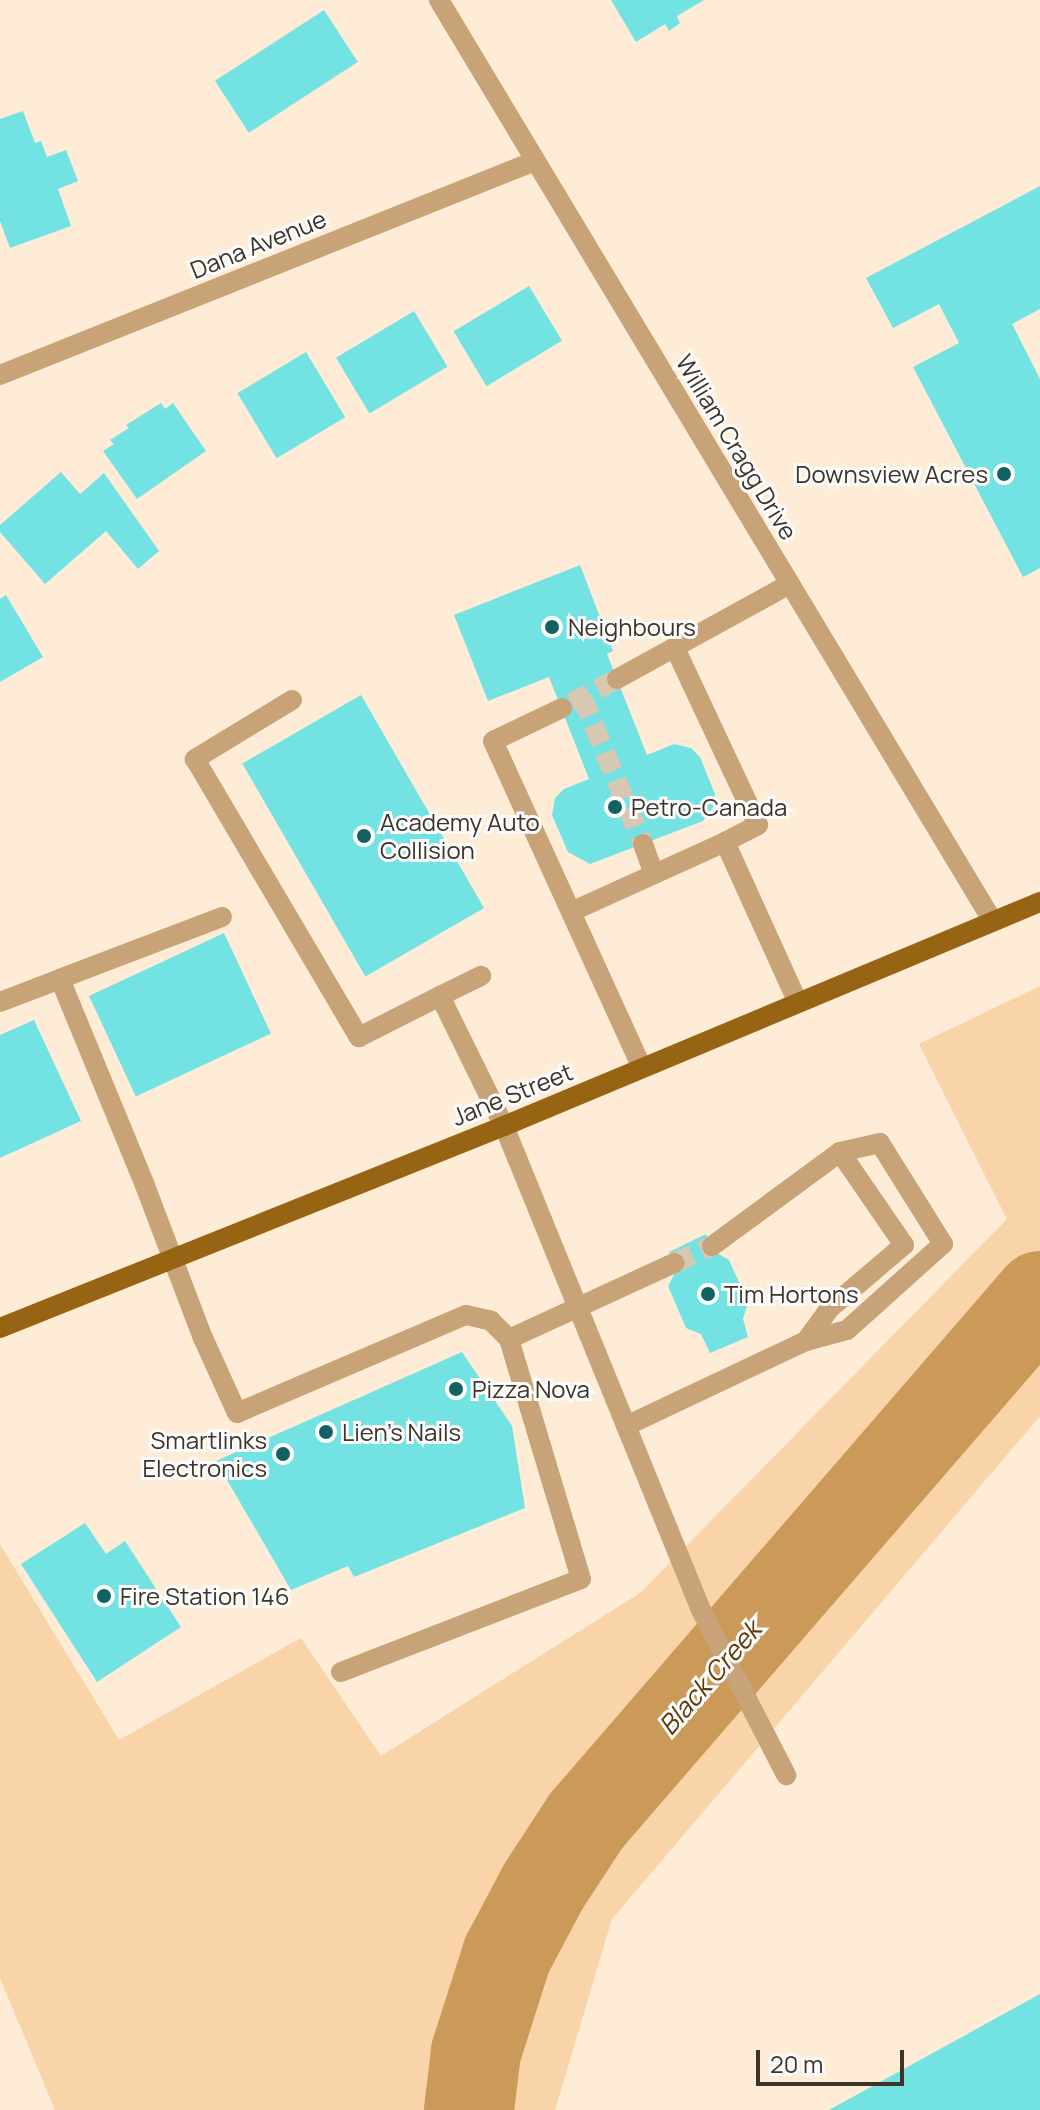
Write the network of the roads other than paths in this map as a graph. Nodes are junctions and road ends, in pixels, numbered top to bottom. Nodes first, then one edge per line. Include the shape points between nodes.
1 (439, 0) edge
2 (535, 161) junction
3 (0, 375) edge
4 (788, 585) junction
5 (676, 650) junction
6 (617, 679) tunnel mouth
7 (292, 700) dead end
8 (562, 708) tunnel mouth
9 (725, 842) junction
10 (643, 844) tunnel mouth
11 (654, 874) junction
12 (1040, 902) edge
13 (573, 911) junction
14 (222, 917) dead end
15 (992, 920) junction
16 (481, 976) dead end
17 (60, 979) junction
18 (440, 996) junction
19 (797, 1001) junction
20 (0, 1002) edge
21 (642, 1068) junction
22 (504, 1126) junction
23 (840, 1152) junction
24 (712, 1246) tunnel mouth
25 (171, 1258) junction
26 (674, 1263) tunnel mouth
27 (578, 1309) junction
28 (0, 1328) edge
29 (509, 1339) junction
30 (806, 1341) junction
31 (626, 1426) junction
32 (341, 1672) dead end
33 (786, 1775) dead end

1 - 2 street, William Cragg Drive
2 - 3 street, Dana Avenue
2 - 4 street, William Cragg Drive
4 - 5 street
4 - 15 street, William Cragg Drive
5 - 6 street
5 - 9 street via 758,825
7 - 18 street via 195,759 359,1037
8 - 13 street via 493,741
9 - 11 street
9 - 19 street
10 - 11 street
11 - 13 street
12 - 15 main road, Jane Street
13 - 21 street
14 - 17 street
15 - 19 main road, Jane Street
16 - 18 street
17 - 20 street
17 - 25 street
18 - 22 street
19 - 21 main road, Jane Street
21 - 22 main road, Jane Street
22 - 25 main road, Jane Street
22 - 27 street
23 - 24 street
23 - 30 street via 904,1245 830,1308
23 - 30 street via 880,1143 943,1244 847,1330
25 - 28 main road, Jane Street
25 - 29 street via 237,1413 466,1315 491,1321
26 - 27 street
27 - 29 street
27 - 31 street
29 - 32 street via 581,1579
30 - 31 street
31 - 33 street via 701,1610

